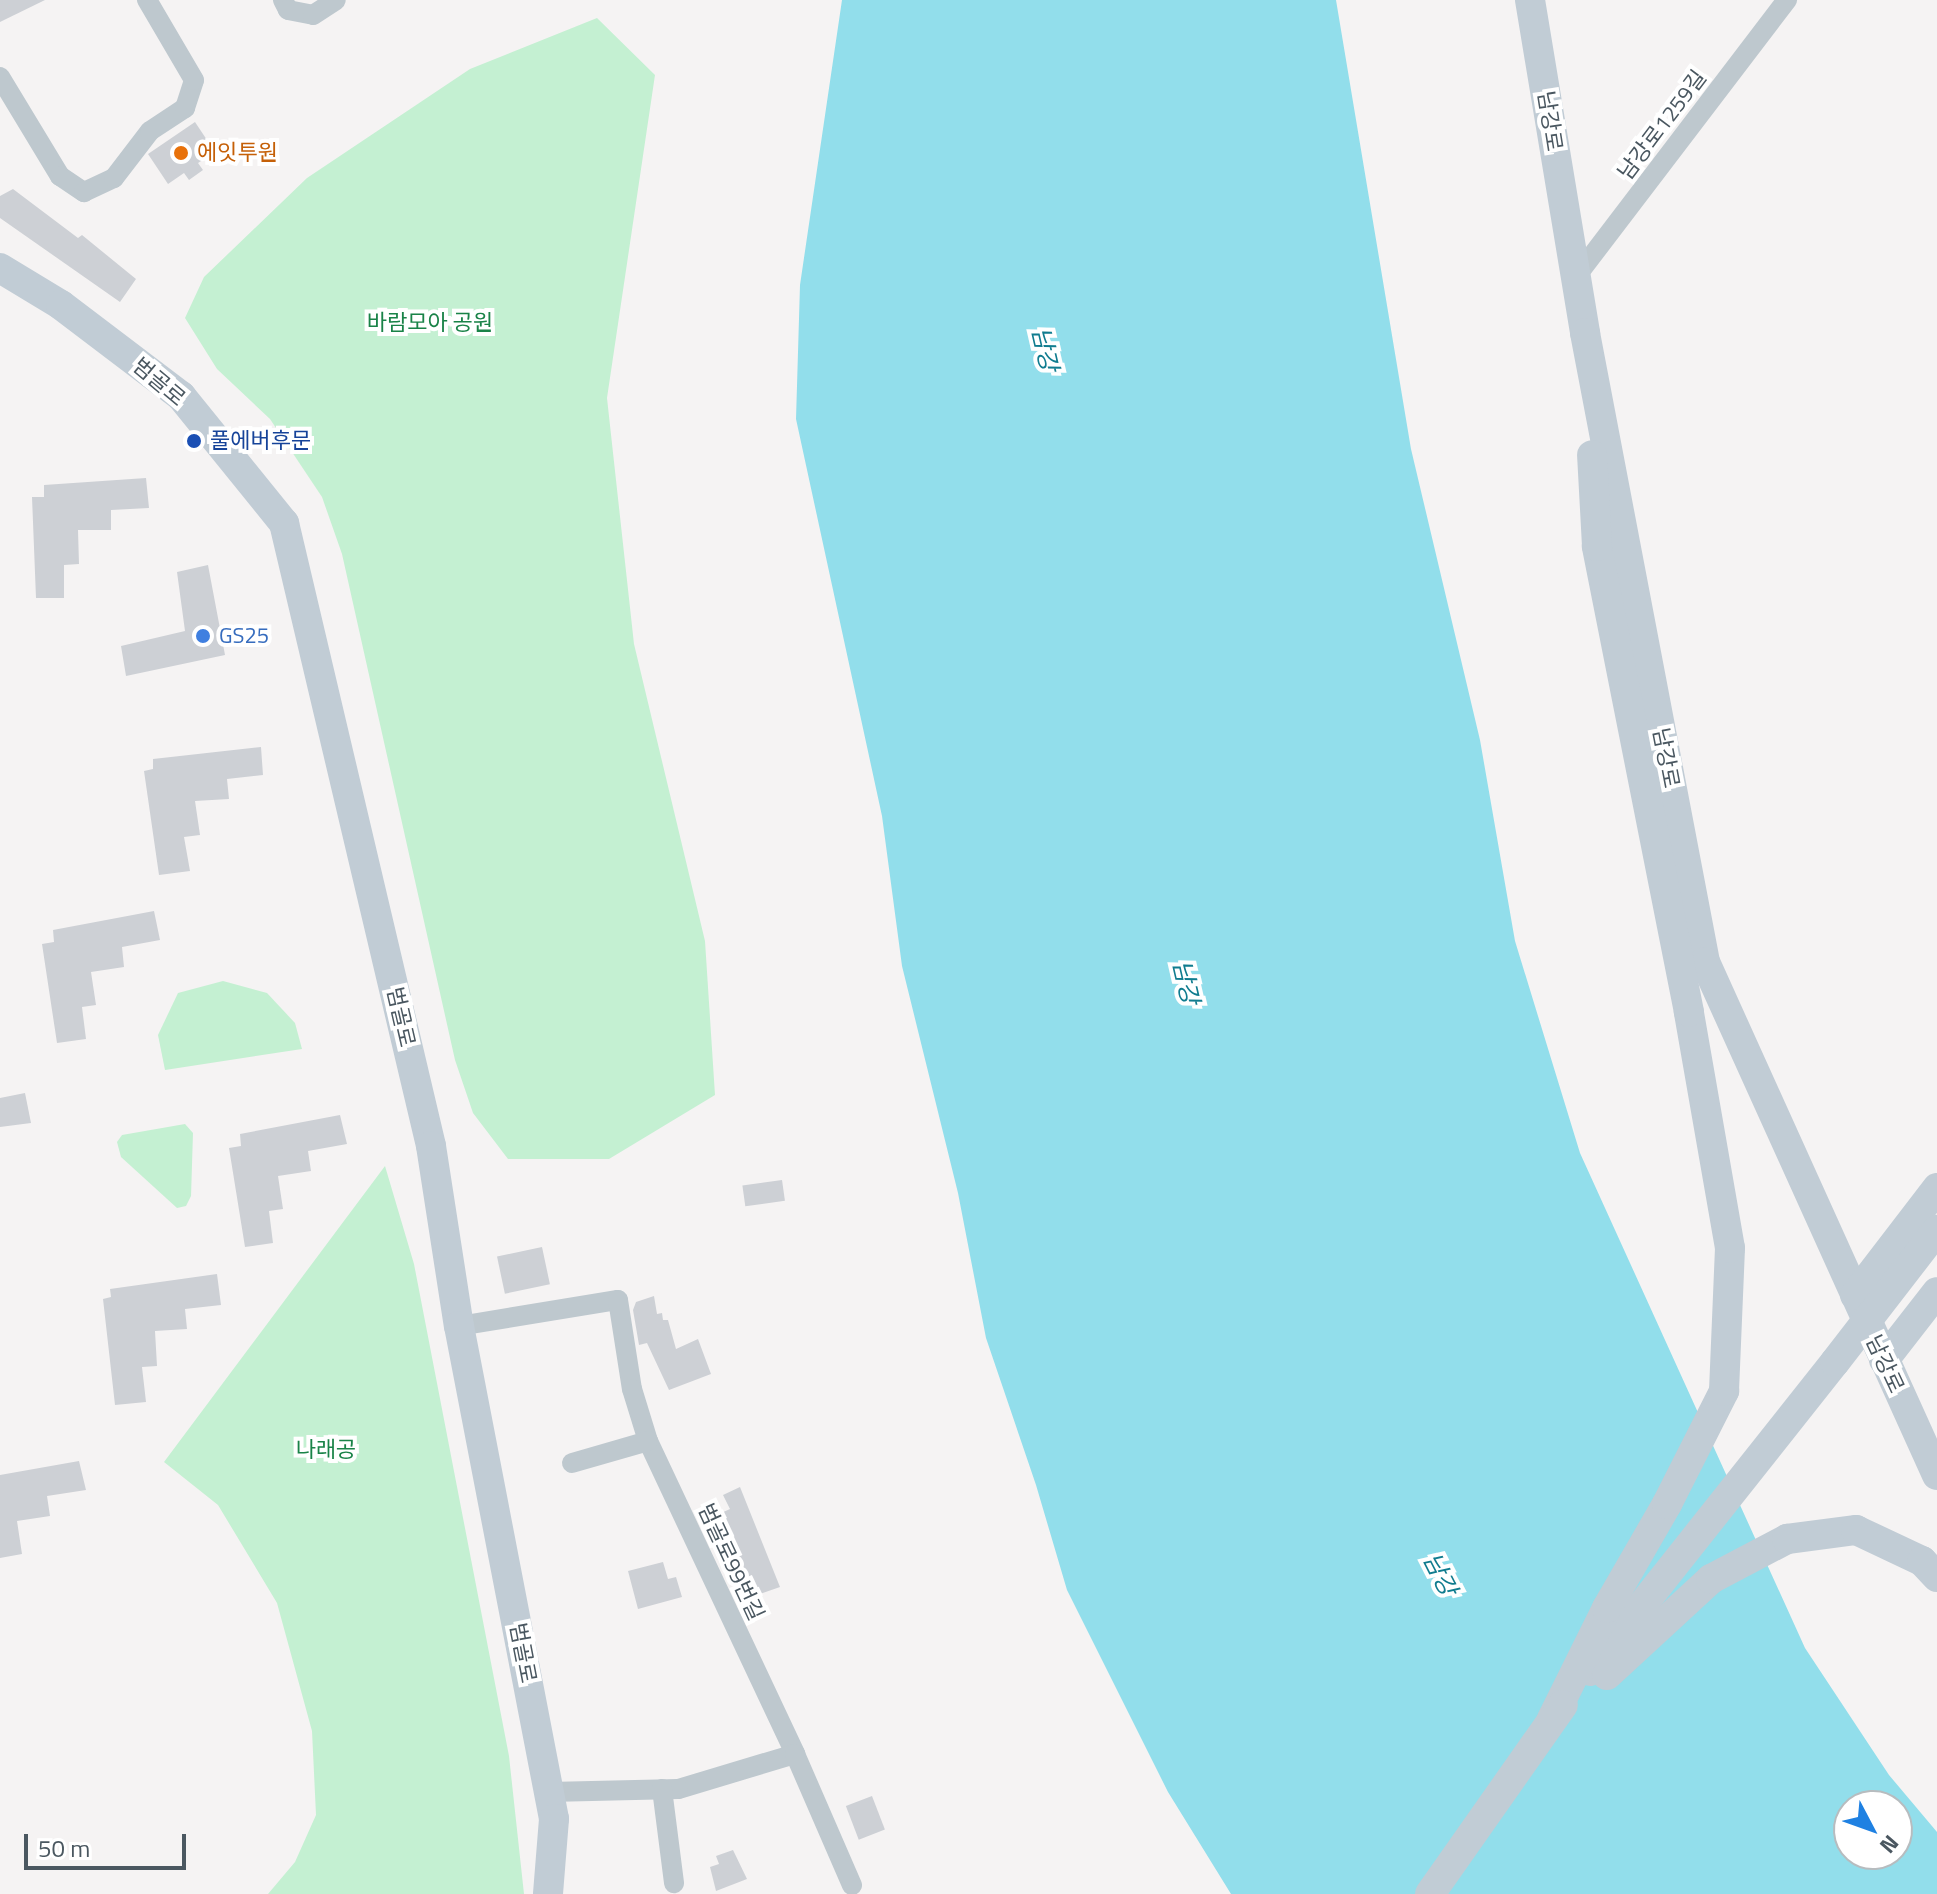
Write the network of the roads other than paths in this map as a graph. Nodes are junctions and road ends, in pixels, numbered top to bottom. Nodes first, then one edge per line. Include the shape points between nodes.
1 (147, 0) edge
2 (283, 0) edge
3 (336, 0) edge
4 (1530, 0) edge
5 (1787, 0) edge
6 (0, 77) edge
7 (0, 268) edge
8 (1575, 278) junction
9 (1585, 333) junction
10 (1937, 1188) edge
11 (1937, 1230) edge
12 (1876, 1270) junction
13 (1937, 1292) edge
14 (1855, 1295) junction
15 (1917, 1318) junction
16 (459, 1326) junction
17 (1884, 1360) junction
18 (648, 1441) junction
19 (572, 1463) dead end
20 (1937, 1475) edge
21 (1937, 1577) edge
22 (1552, 1719) junction
23 (795, 1754) junction
24 (662, 1789) junction
25 (549, 1792) junction
26 (674, 1883) dead end
27 (852, 1885) dead end
28 (548, 1894) edge
29 (1430, 1894) edge

1 - 6 street via 194,80 185,108 150,131 114,178 84,192 60,176
2 - 3 street via 288,10 313,15
4 - 8 street, 남강로
5 - 8 street, 남강로1259길
7 - 16 street, 범골로 via 61,305 181,396 284,523 431,1146
8 - 9 street, 남강로
9 - 14 street, 남강로 via 1705,962
9 - 22 street via 1597,546 1730,1248 1724,1391
10 - 12 street
11 - 22 street, bridge
12 - 14 street
12 - 15 street via 1875,1290 1891,1311 1901,1318
13 - 15 street
14 - 17 street, 남강로
15 - 17 street
16 - 18 street, 범골로99번길 via 618,1300 632,1389
16 - 25 street, 범골로
17 - 20 street, 남강로
18 - 19 street
18 - 23 street, 범골로99번길
21 - 22 street via 1922,1561 1856,1530 1787,1539 1711,1579
22 - 29 street
23 - 24 street via 678,1789
23 - 27 street, 범골로99번길
24 - 25 street
24 - 26 street
25 - 28 street, 범골로 via 554,1819

